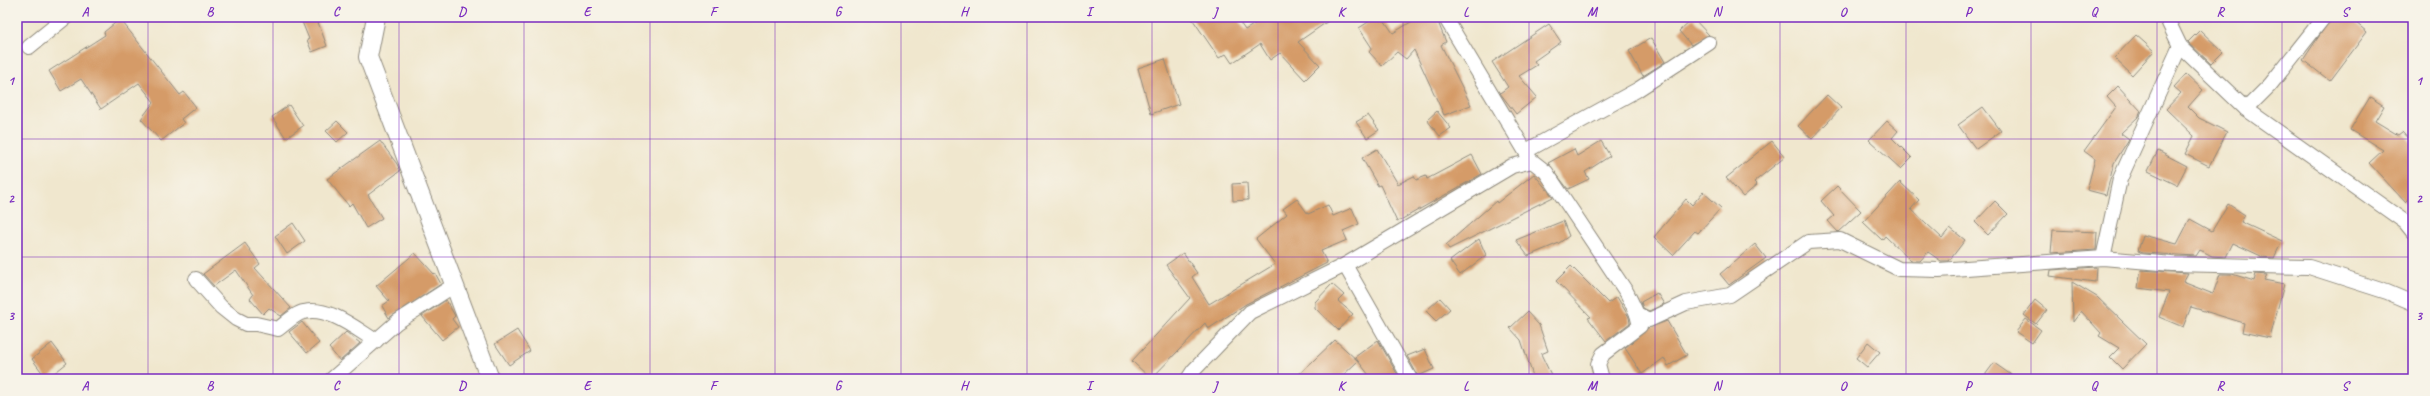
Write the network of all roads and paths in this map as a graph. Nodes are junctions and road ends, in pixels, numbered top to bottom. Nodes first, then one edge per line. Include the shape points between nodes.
1 (66, 17) edge
2 (376, 17) edge
3 (1445, 17) edge
4 (2166, 17) edge
5 (2324, 17) edge
6 (1708, 43) dead end
7 (2180, 46) junction
8 (29, 47) dead end
9 (2246, 109) junction
10 (1529, 156) junction
11 (2410, 223) edge
12 (2103, 258) junction
13 (1345, 265) junction
14 (196, 279) dead end
15 (453, 286) junction
16 (2413, 303) edge
17 (1636, 314) junction
18 (376, 341) junction
19 (332, 379) edge
20 (490, 379) edge
21 (1188, 379) edge
22 (1410, 379) edge
23 (1602, 379) edge

1 - 8 street
2 - 15 street via 368,57
3 - 10 street
4 - 7 street
5 - 9 street via 2270,85
6 - 10 street
7 - 9 street
7 - 12 street via 2120,179
9 - 11 street
10 - 13 street
10 - 17 street via 1546,172 1627,293
12 - 16 street via 2172,264 2309,267
12 - 17 street via 1939,270 1899,269 1840,240 1808,242 1730,295 1686,303 1649,320
13 - 21 street via 1250,312
13 - 22 street
14 - 18 street via 222,307 246,324 278,329 304,312 322,313 341,319
15 - 18 street via 397,322
15 - 20 street
17 - 23 street via 1640,326 1603,354 1598,364
18 - 19 street

